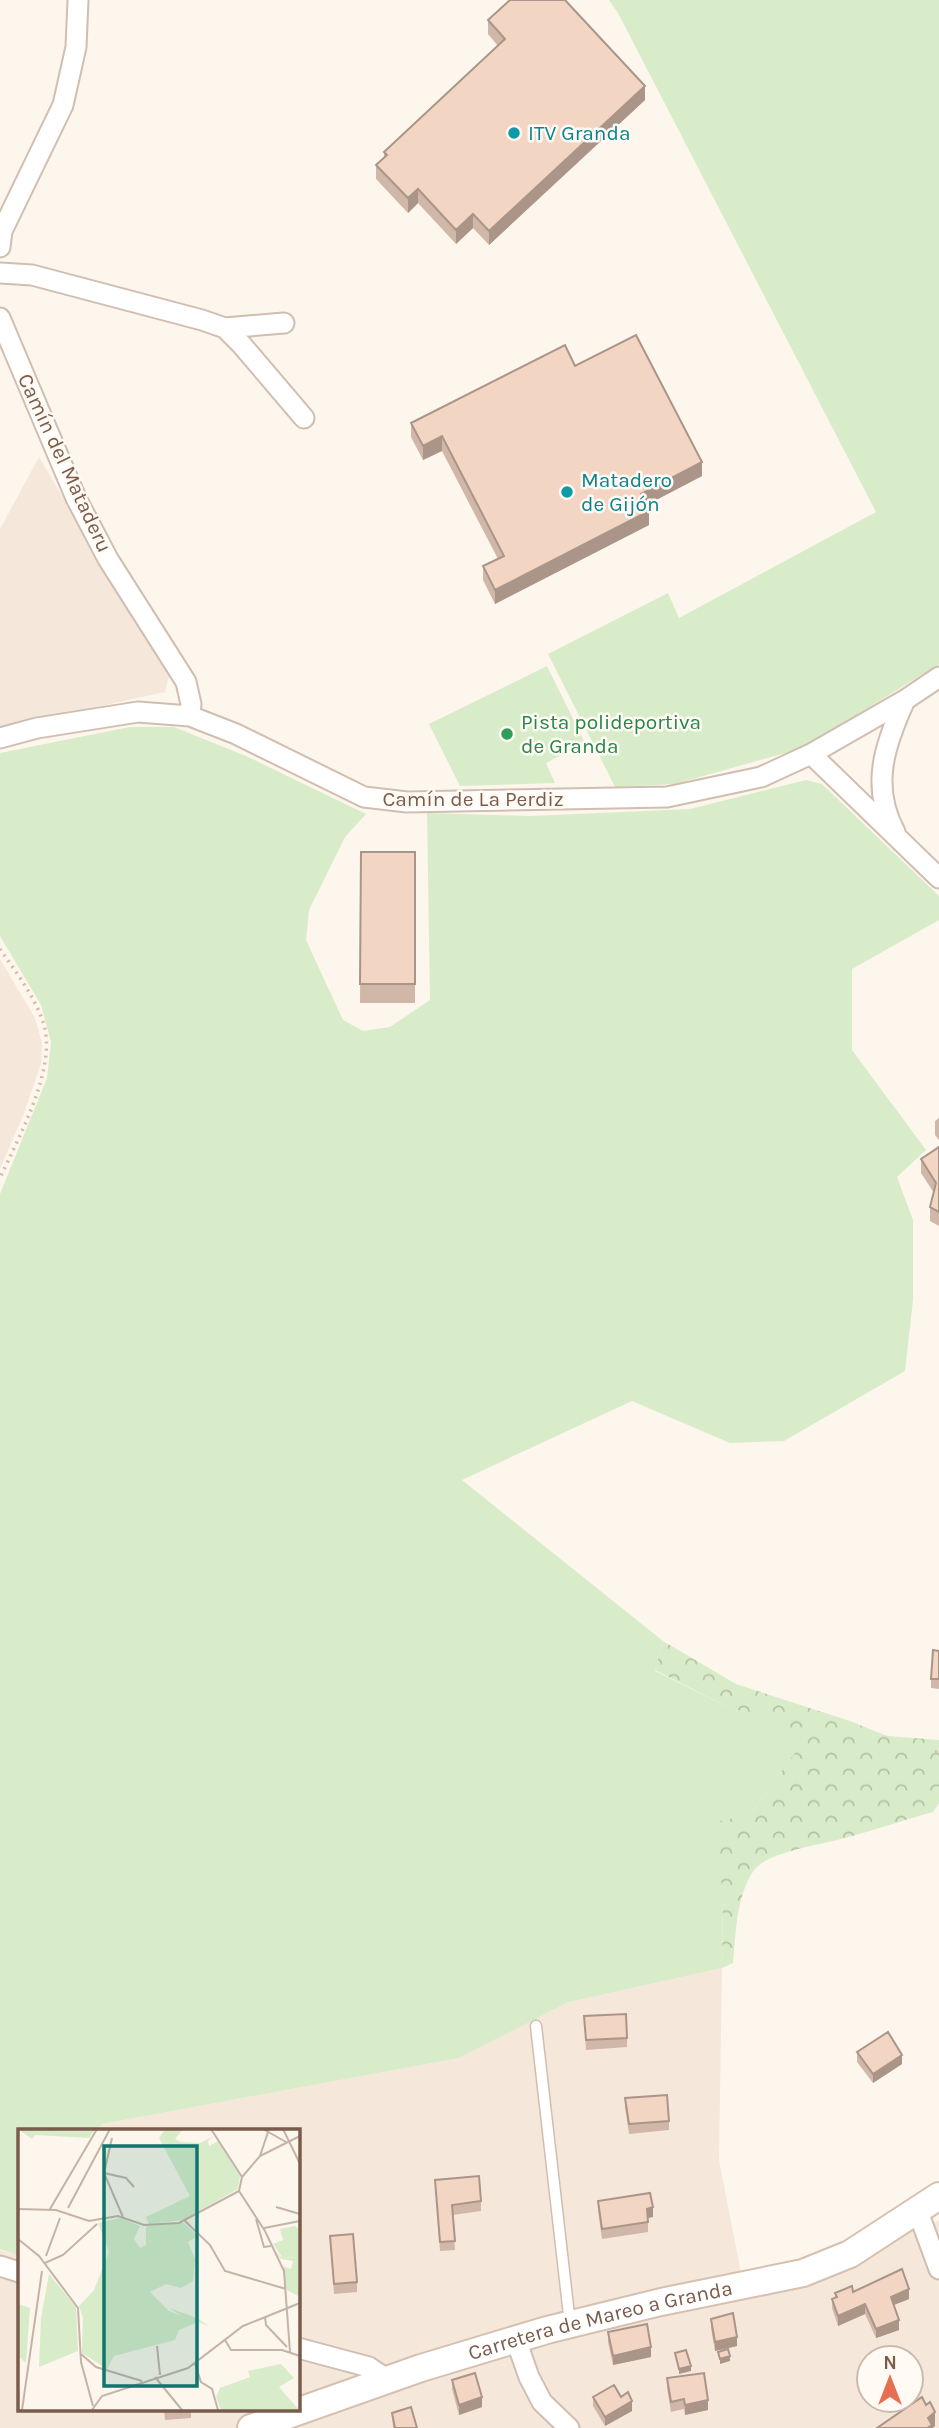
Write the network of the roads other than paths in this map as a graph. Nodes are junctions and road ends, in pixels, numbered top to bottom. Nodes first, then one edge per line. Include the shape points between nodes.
1 (78, 0) edge
2 (0, 247) edge
3 (0, 273) edge
4 (0, 318) edge
5 (284, 323) dead end
6 (225, 328) junction
7 (304, 418) dead end
8 (939, 677) edge
9 (905, 700) junction
10 (190, 716) junction
11 (0, 738) edge
12 (811, 754) junction
13 (901, 842) junction
14 (939, 878) edge
15 (536, 2026) dead end
16 (928, 2203) edge
17 (0, 2266) edge
18 (939, 2269) edge
19 (18, 2272) edge
20 (570, 2325) junction
21 (516, 2340) junction
22 (299, 2348) edge
23 (388, 2380) junction
24 (251, 2428) edge
25 (569, 2428) edge

1 - 2 street via 76,47 63,105 2,231
3 - 6 street via 32,275
4 - 10 street, Camín del Mataderu via 76,498 108,559 186,682
5 - 6 street
6 - 7 street
8 - 9 street, Camín de La Perdiz
9 - 12 street, Camín de La Perdiz
9 - 13 street via 888,739 881,771 891,824
10 - 11 street, Camín de La Perdiz via 138,712
10 - 12 street, Camín de La Perdiz via 364,797 407,802 667,797 761,777
12 - 13 street
13 - 14 street
15 - 20 lane
16 - 18 street
16 - 20 street, Carretera de Mareo a Granda via 850,2254 803,2273
17 - 19 street
20 - 21 street, Carretera de Mareo a Granda
21 - 23 street, Carretera de Mareo a Granda
21 - 25 street via 542,2402
22 - 23 street via 369,2367
23 - 24 street, Carretera de Mareo a Granda

